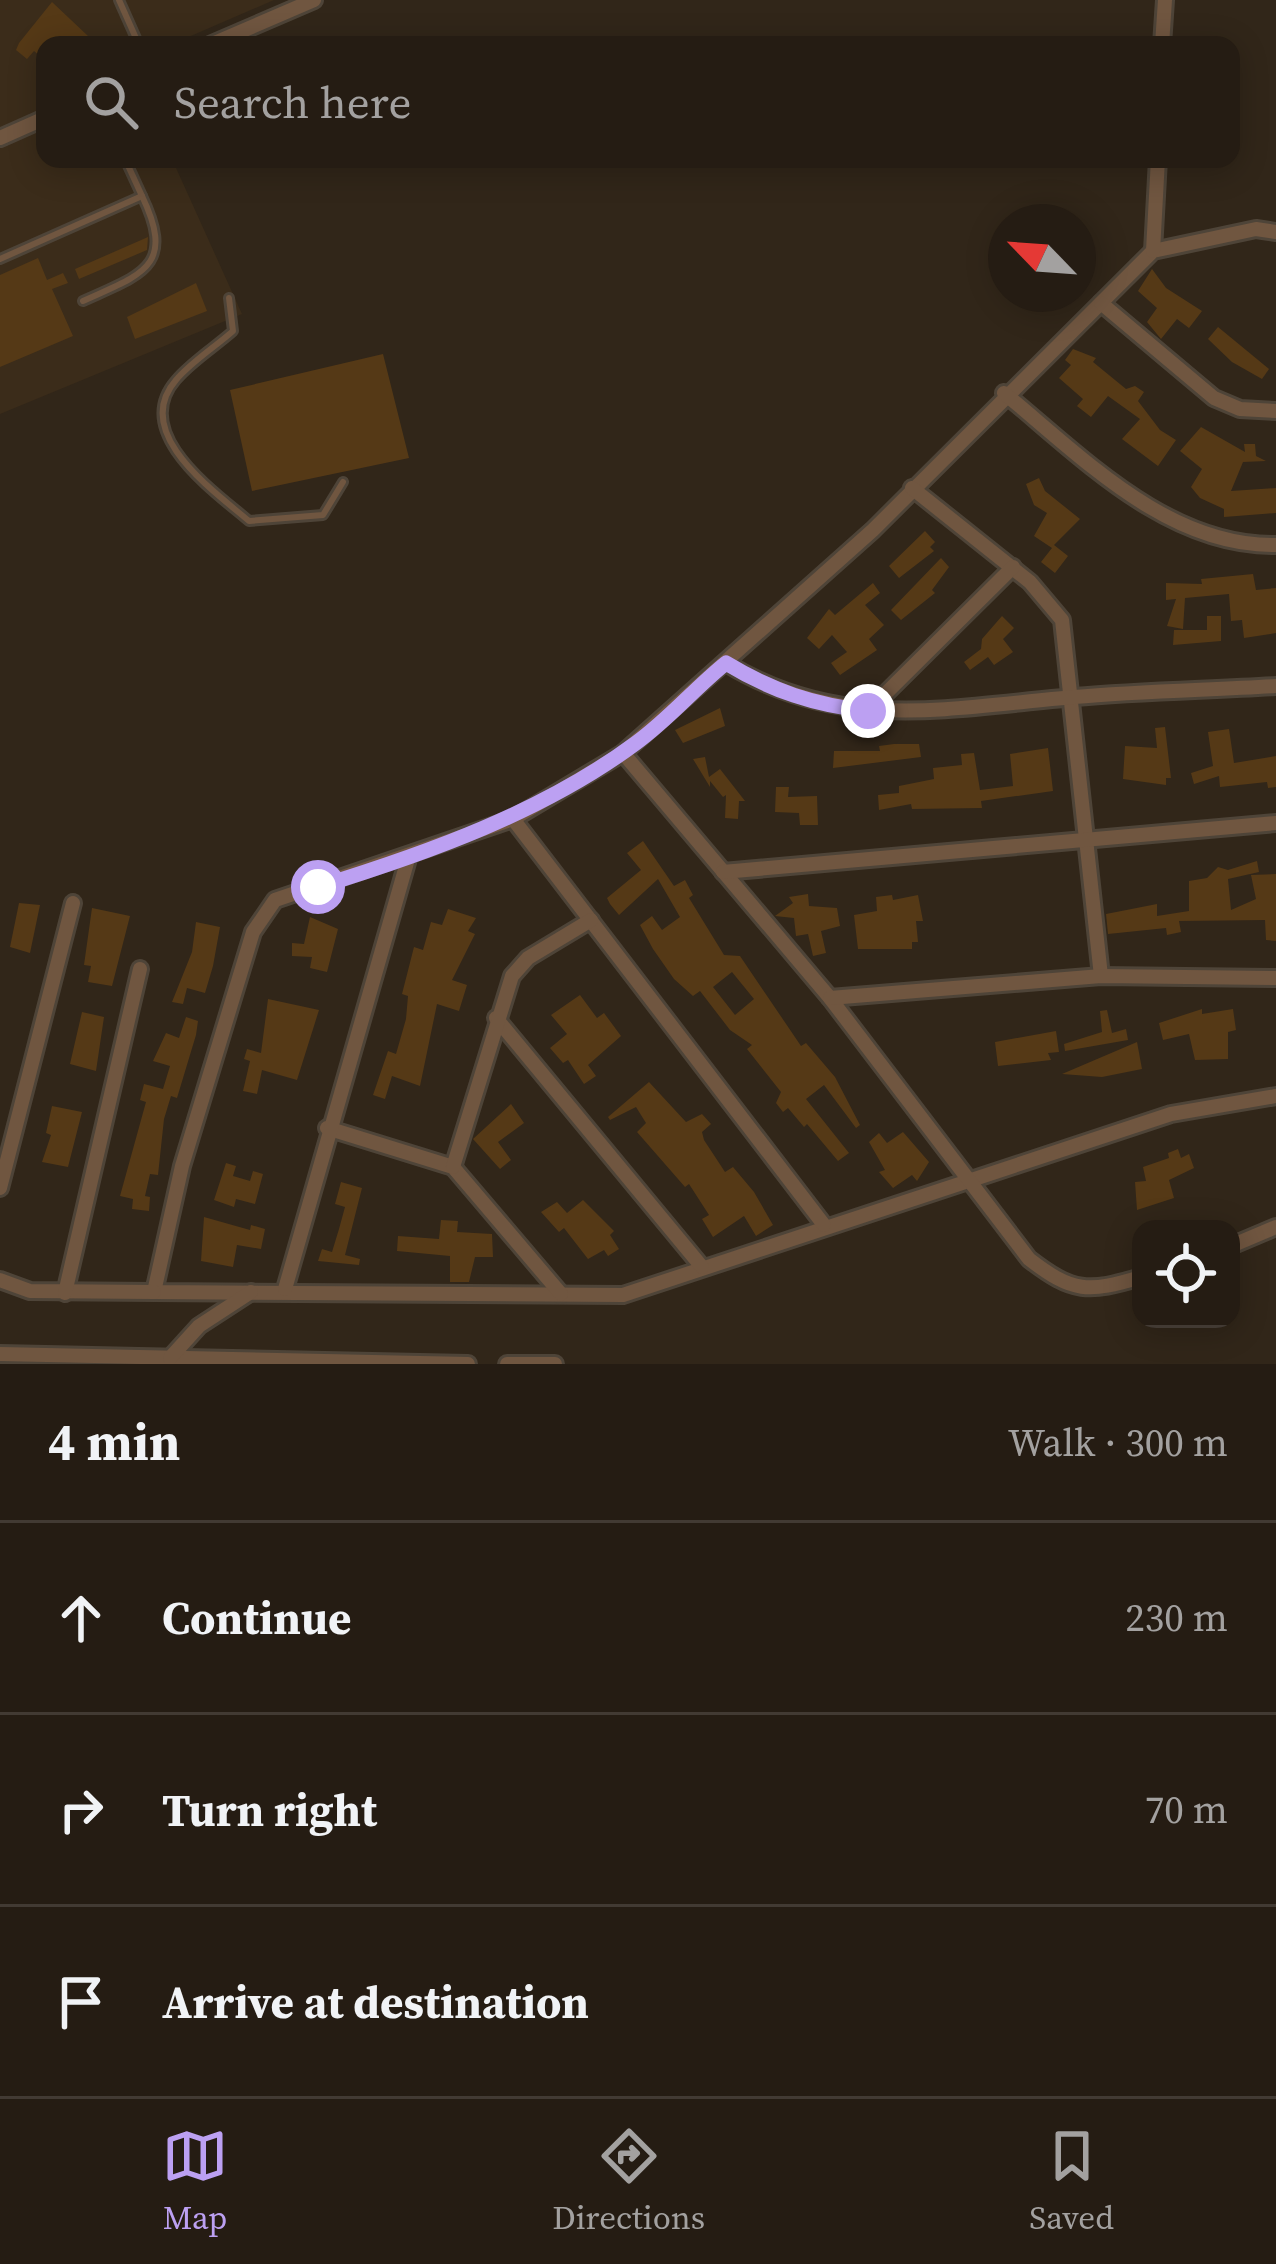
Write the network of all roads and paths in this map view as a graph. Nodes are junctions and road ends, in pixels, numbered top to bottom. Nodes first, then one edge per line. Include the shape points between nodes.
1 (119, 0) edge
2 (314, 0) edge
3 (1165, 0) edge
4 (135, 36) edge
5 (231, 36) edge
6 (1163, 36) edge
7 (36, 122) edge
8 (0, 137) edge
9 (129, 168) edge
10 (1158, 168) edge
11 (142, 196) junction
12 (1274, 230) edge
13 (1153, 251) junction
14 (0, 259) edge
15 (229, 298) dead end
16 (83, 302) dead end
17 (1101, 302) junction
18 (1004, 393) junction
19 (1276, 411) edge
20 (343, 482) dead end
21 (912, 488) junction
22 (1276, 544) edge
23 (1013, 567) junction
24 (726, 663) junction
25 (1276, 686) edge
26 (1074, 697) junction
27 (868, 711) junction
28 (623, 753) junction
29 (513, 819) junction
30 (1276, 823) edge
31 (1088, 839) junction
32 (408, 859) junction
33 (723, 872) junction
34 (73, 903) dead end
35 (591, 920) junction
36 (140, 969) dead end
37 (1101, 976) junction
38 (1276, 978) edge
39 (830, 998) junction
40 (496, 1018) junction
41 (1276, 1096) edge
42 (327, 1128) junction
43 (453, 1167) junction
44 (965, 1179) junction
45 (0, 1188) edge
46 (824, 1226) junction
47 (1276, 1227) edge
48 (1240, 1242) edge
49 (702, 1267) junction
50 (0, 1280) edge
51 (1132, 1280) edge
52 (256, 1289) junction
53 (285, 1289) junction
54 (0, 1291) edge
55 (30, 1291) junction
56 (154, 1292) junction
57 (65, 1293) junction
58 (561, 1294) junction
59 (0, 1354) edge
60 (170, 1358) junction
61 (122, 1361) edge
62 (238, 1362) edge
63 (370, 1363) edge
64 (468, 1364) edge
65 (507, 1364) edge
66 (555, 1364) edge

1 - 4 lane
2 - 5 street
3 - 6 street
7 - 8 street
9 - 11 lane
10 - 13 street
11 - 14 lane
11 - 16 lane via 159,240 154,259
12 - 13 street
13 - 17 street
15 - 20 lane via 233,332 173,382 163,404 173,455 249,521 323,515
17 - 18 street
17 - 19 street via 1214,398
18 - 21 street
18 - 22 street via 1143,504 1224,538
21 - 23 street
21 - 24 street
23 - 26 street via 1058,610
23 - 27 street
24 - 27 street via 802,700
24 - 28 street
25 - 26 street
26 - 27 street
26 - 31 street
28 - 29 street
28 - 33 street
29 - 32 street
29 - 35 street
30 - 31 street
31 - 33 street
31 - 37 street
32 - 42 street
32 - 56 street via 286,895 260,918 182,1166
33 - 39 street
34 - 45 street
35 - 40 street via 518,967
35 - 46 street
36 - 57 street
37 - 38 street
37 - 39 street
39 - 44 street
40 - 43 street
40 - 49 street
41 - 44 street via 1171,1114
42 - 43 street
42 - 53 street
43 - 58 street
44 - 46 street
44 - 51 street via 1052,1277 1072,1288
46 - 49 street
47 - 48 street
49 - 58 street via 641,1292
50 - 55 street
52 - 53 street
52 - 56 street
52 - 60 street via 199,1326
53 - 58 street
54 - 55 street
55 - 57 street
56 - 57 street
59 - 61 street
60 - 61 street
60 - 62 street
62 - 63 street
63 - 64 street
65 - 66 street

